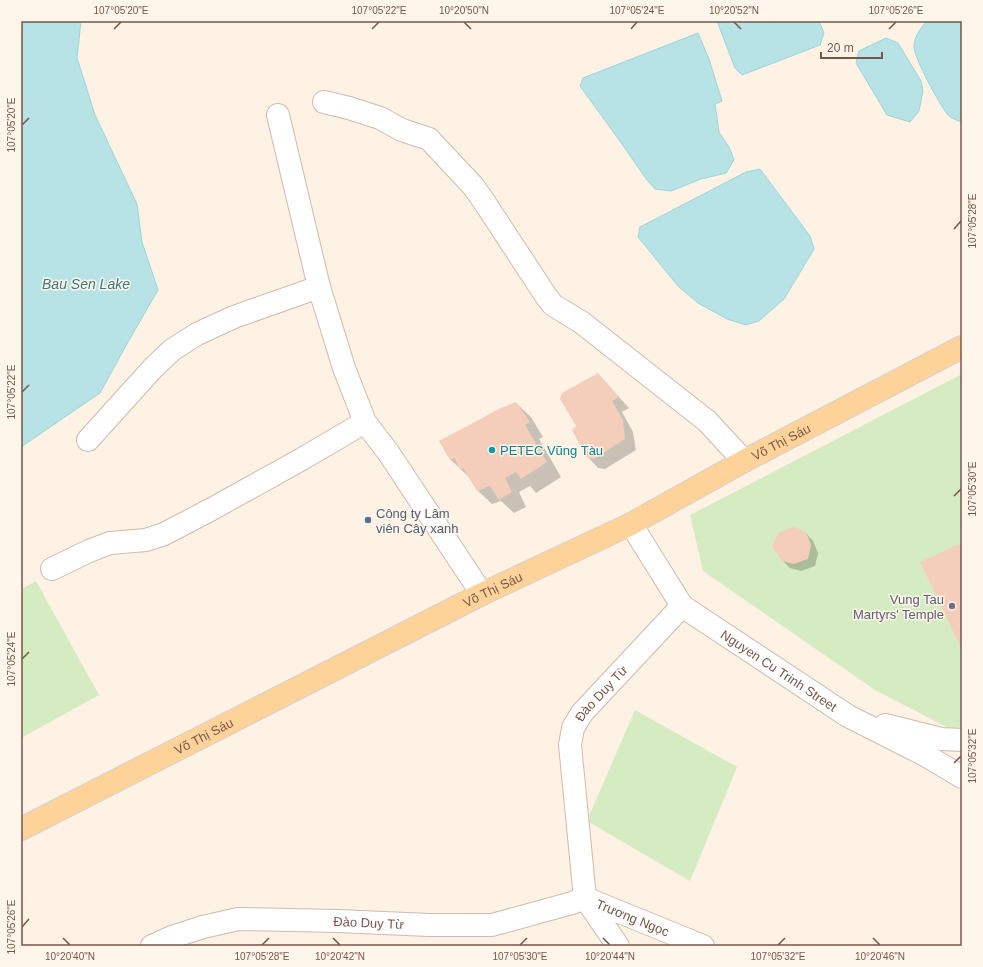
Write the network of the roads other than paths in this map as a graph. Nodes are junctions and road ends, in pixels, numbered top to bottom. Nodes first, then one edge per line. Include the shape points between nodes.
1 (324, 102) dead end
2 (278, 115) dead end
3 (319, 287) junction
4 (962, 347) edge
5 (365, 422) junction
6 (88, 440) dead end
7 (744, 461) junction
8 (631, 524) junction
9 (52, 569) dead end
10 (482, 594) junction
11 (682, 606) junction
12 (848, 716) junction
13 (962, 740) edge
14 (962, 777) edge
15 (21, 829) edge
16 (585, 898) junction
17 (152, 946) edge
18 (618, 946) edge
19 (703, 946) edge

1 - 7 street via 380,118 429,140 473,186 553,305 581,322 707,421
2 - 3 street
3 - 5 street via 344,368
3 - 6 street via 234,317 197,334 172,350
4 - 7 main road, Võ Thị Sáu
5 - 9 street via 164,534 146,540 110,543
5 - 10 street
7 - 8 main road, Võ Thị Sáu
8 - 10 main road, Võ Thị Sáu
8 - 11 street, Nguyen Cu Trinh Street
10 - 15 main road, Võ Thị Sáu
11 - 12 street, Nguyen Cu Trinh Street
11 - 16 street, Đào Duy Từ via 582,714 573,728 570,745
12 - 13 street via 941,739
12 - 14 street, Nguyen Cu Trinh Street
16 - 17 street, Đào Duy Từ via 572,904 492,925 238,918 172,937
16 - 18 street, Đào Duy Từ
16 - 19 street, Trương Ngọc

